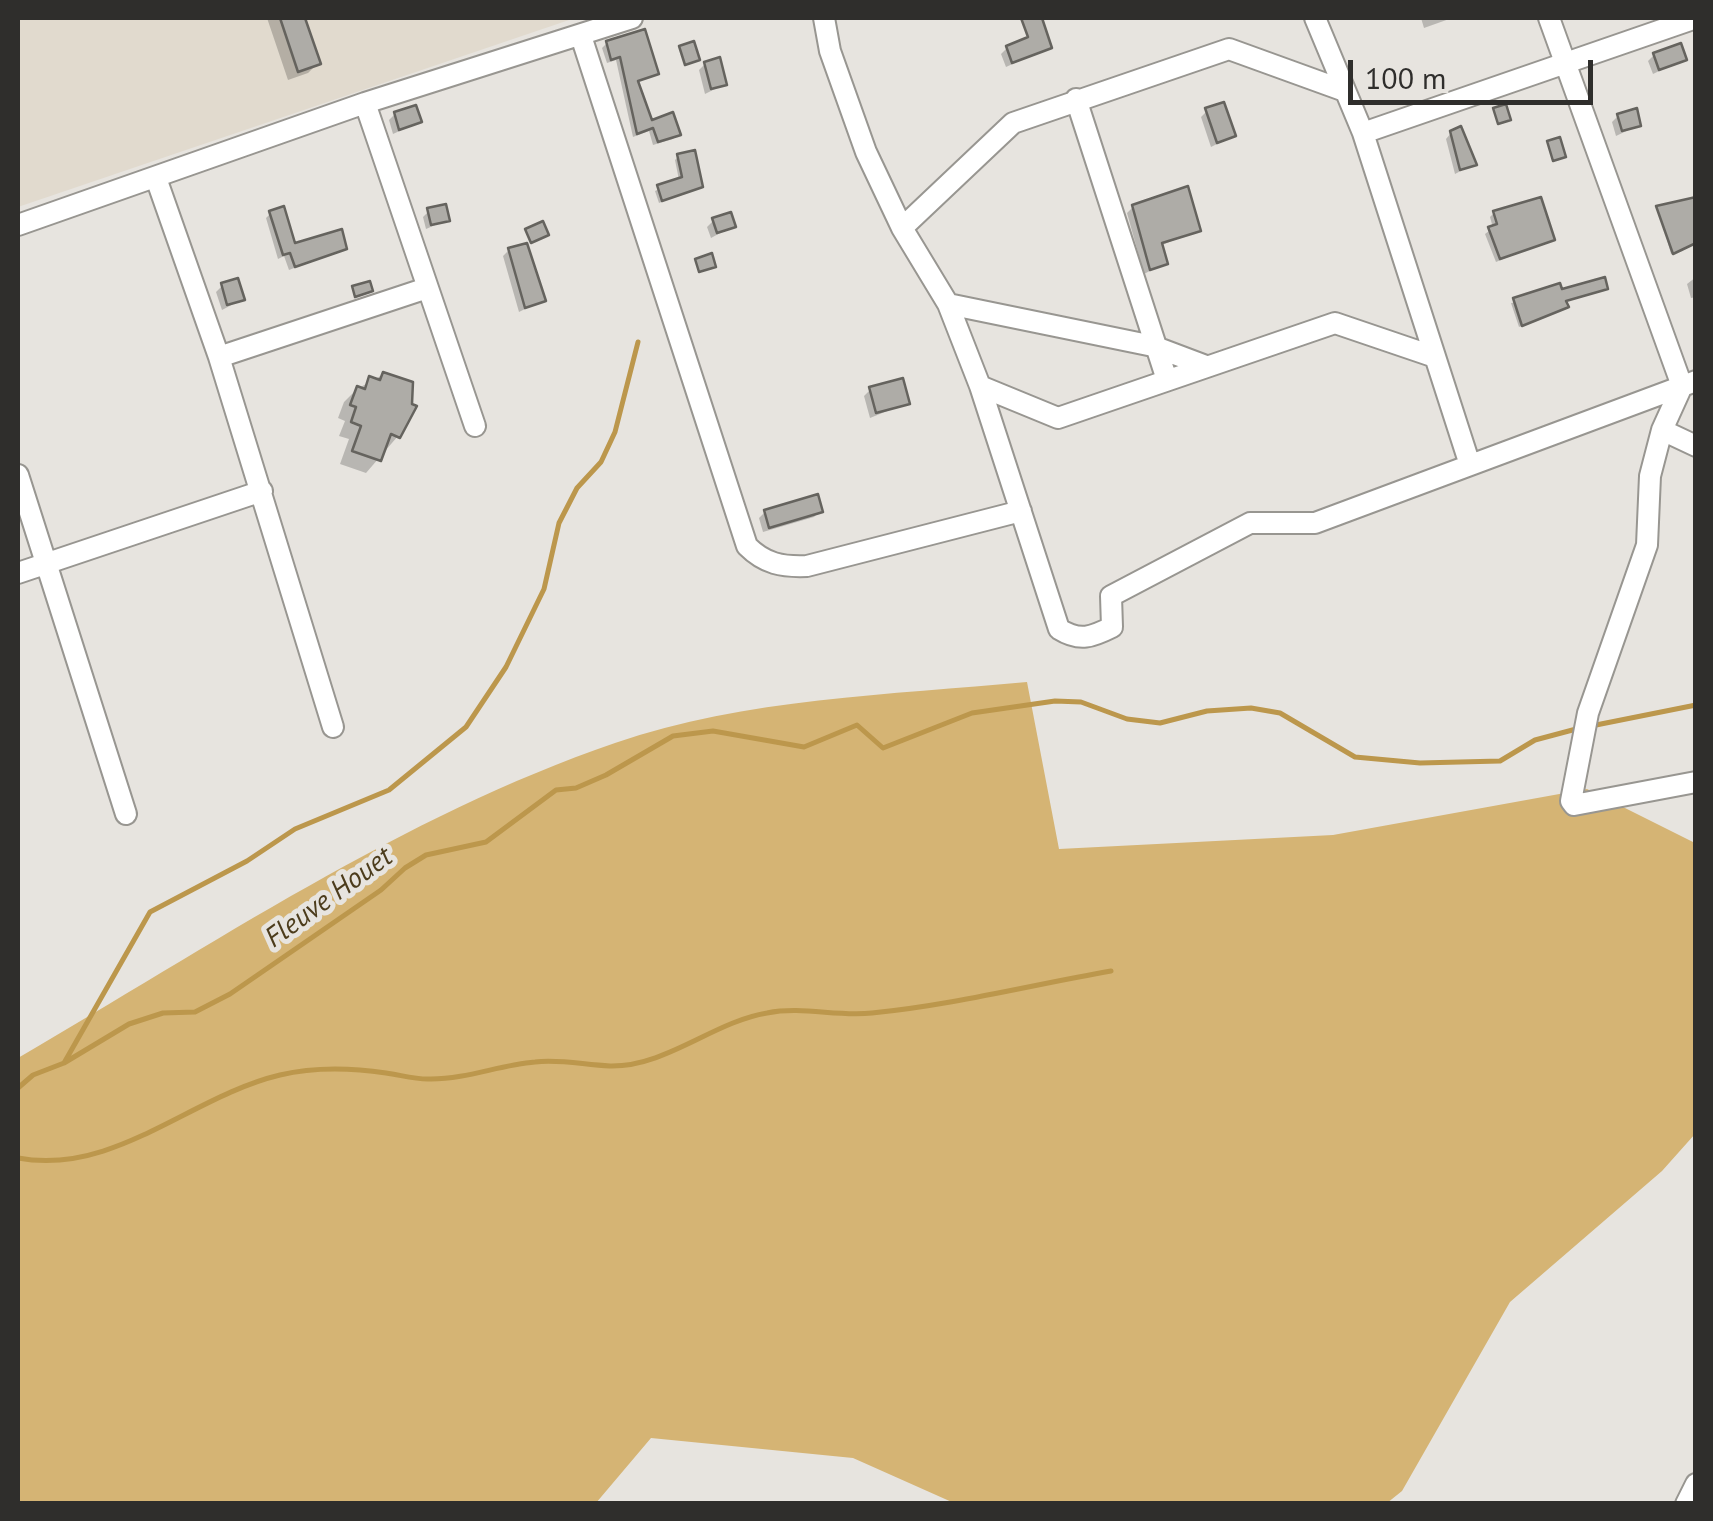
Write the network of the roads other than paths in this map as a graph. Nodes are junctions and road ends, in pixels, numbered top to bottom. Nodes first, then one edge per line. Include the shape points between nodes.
1 (632, 18) edge
2 (824, 18) edge
3 (1315, 18) edge
4 (1549, 18) edge
5 (1696, 18) edge
6 (581, 36) junction
7 (1566, 61) junction
8 (1345, 92) junction
9 (1076, 99) junction
10 (365, 103) junction
11 (1363, 133) junction
12 (156, 178) junction
13 (18, 225) edge
14 (902, 228) junction
15 (427, 288) junction
16 (948, 304) junction
17 (1154, 346) junction
18 (219, 358) junction
19 (1435, 358) junction
20 (1206, 366) junction
21 (1167, 380) junction
22 (1689, 384) edge
23 (980, 386) junction
24 (476, 426) dead end
25 (1662, 430) junction
26 (1696, 446) edge
27 (1470, 465) junction
28 (18, 475) edge
29 (262, 491) junction
30 (1021, 511) junction
31 (46, 564) junction
32 (18, 572) edge
33 (333, 727) dead end
34 (1696, 782) edge
35 (126, 814) dead end
36 (1696, 1484) edge
37 (1686, 1504) edge

1 - 6 street
2 - 14 street via 861,138
3 - 8 street
4 - 7 street
5 - 7 street
6 - 10 street
6 - 30 street via 747,546 758,558 781,567 807,566
7 - 11 street
7 - 22 street
8 - 9 street via 1229,49
8 - 11 street
9 - 14 street via 1013,123
9 - 17 street
10 - 12 street
10 - 15 street
11 - 19 street
12 - 13 street
12 - 18 street
14 - 16 street
15 - 18 street
15 - 24 street
16 - 17 street
16 - 23 street
17 - 20 street
17 - 21 street
18 - 29 street
19 - 20 street via 1335,323
19 - 27 street
20 - 21 street
21 - 23 street via 1058,418
22 - 25 street
22 - 27 street
23 - 30 street
25 - 26 street
25 - 34 street via 1650,476 1646,545 1588,713 1572,782 1574,805
27 - 30 street via 1315,523 1250,523 1111,596 1112,627 1090,638 1060,629
28 - 31 street
29 - 31 street
29 - 33 street
31 - 32 street
31 - 35 street
36 - 37 street

